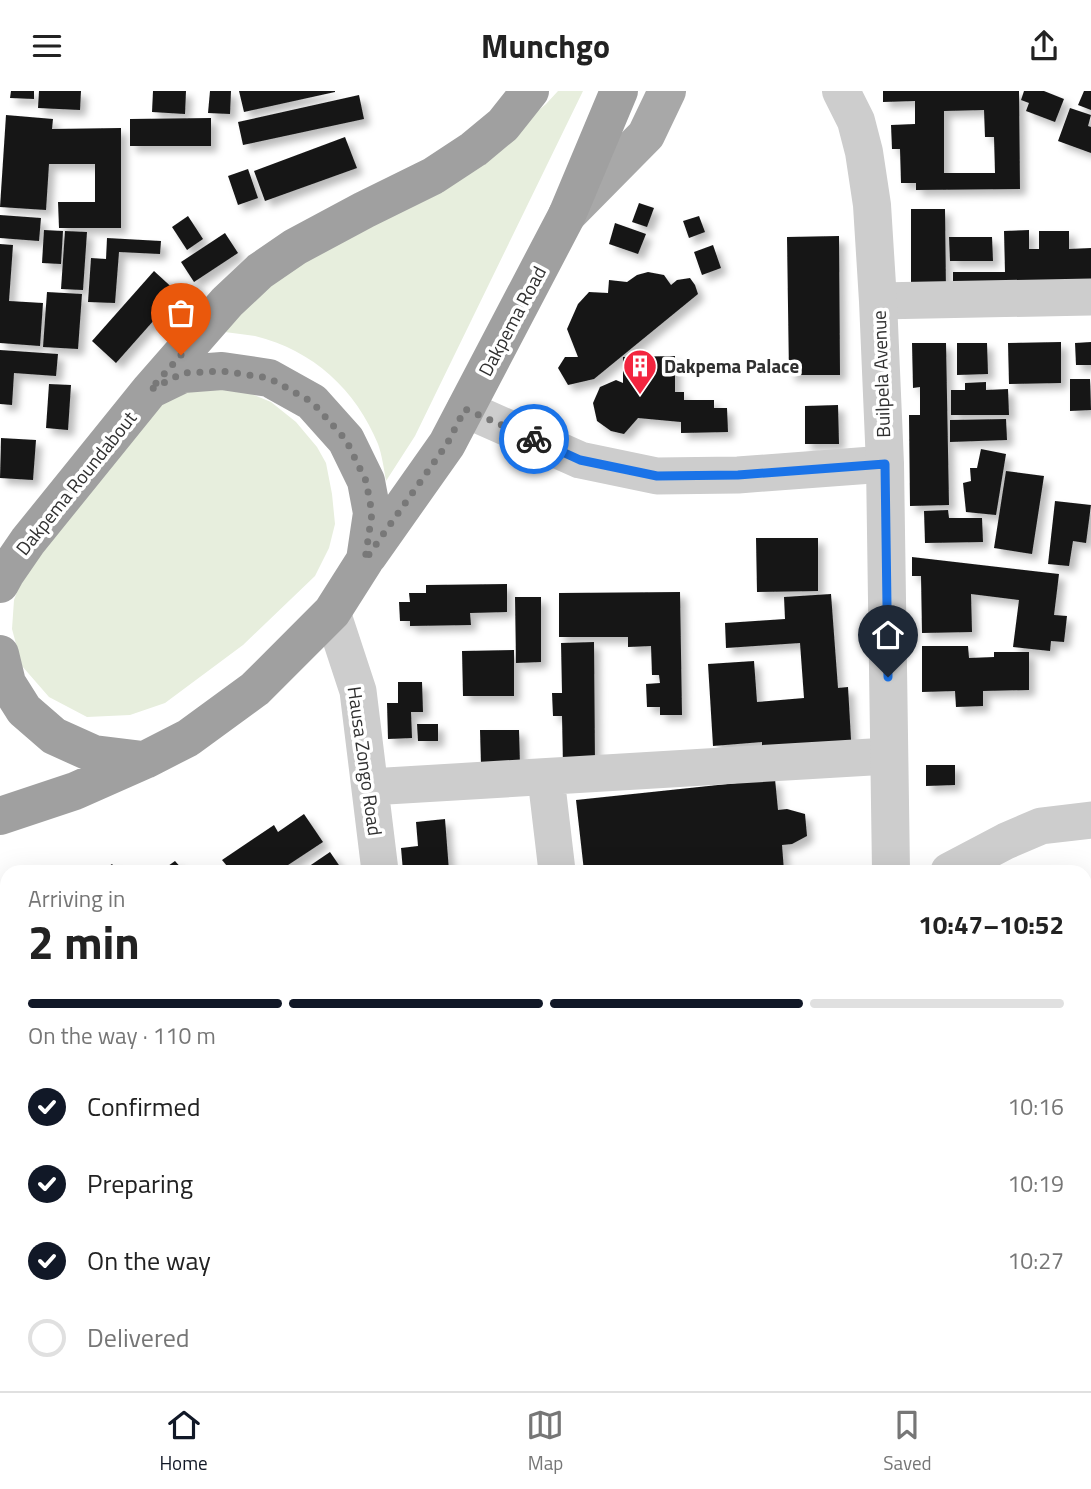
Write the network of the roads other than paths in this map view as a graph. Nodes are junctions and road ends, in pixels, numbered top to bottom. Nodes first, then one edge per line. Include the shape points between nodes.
1 (520, 91) edge
2 (530, 91) edge
3 (619, 91) edge
4 (667, 91) edge
5 (841, 91) edge
6 (503, 125) junction
7 (568, 215) junction
8 (1091, 297) edge
9 (878, 301) junction
10 (150, 390) junction
11 (465, 409) junction
12 (885, 464) junction
13 (365, 560) junction
14 (0, 584) edge
15 (332, 612) junction
16 (0, 654) edge
17 (888, 756) junction
18 (145, 760) junction
19 (546, 778) junction
20 (370, 787) junction
21 (0, 816) edge
22 (1091, 820) edge
23 (379, 865) edge
24 (556, 865) edge
25 (891, 865) edge
26 (960, 865) edge

1 - 6 main road
2 - 6 highway
3 - 7 highway
4 - 7 main road, Dakpema Road via 646,135
5 - 9 street, Builpela Avenue via 864,152
6 - 10 highway via 433,176 306,241 260,271
7 - 11 highway, Dakpema Road
8 - 9 street
9 - 12 street, Builpela Avenue
10 - 13 highway, Dakpema Roundabout via 183,373 222,371 269,378 312,402 346,440 366,481 372,513
10 - 14 highway, Dakpema Roundabout via 28,541
11 - 12 street via 580,460 657,476
11 - 13 highway, Dakpema Road via 447,444
12 - 17 street, Builpela Avenue
13 - 15 highway, Dakpema Roundabout
15 - 18 highway, Dakpema Roundabout via 255,689 188,738
15 - 20 street, Hausa Zongo Road via 358,691
16 - 18 highway via 7,683 24,710 54,736 93,754
17 - 19 street
17 - 25 street, Builpela Avenue
18 - 21 highway via 75,791
19 - 20 street
19 - 24 street
20 - 23 street, Hausa Zongo Road
22 - 26 street via 1041,826

